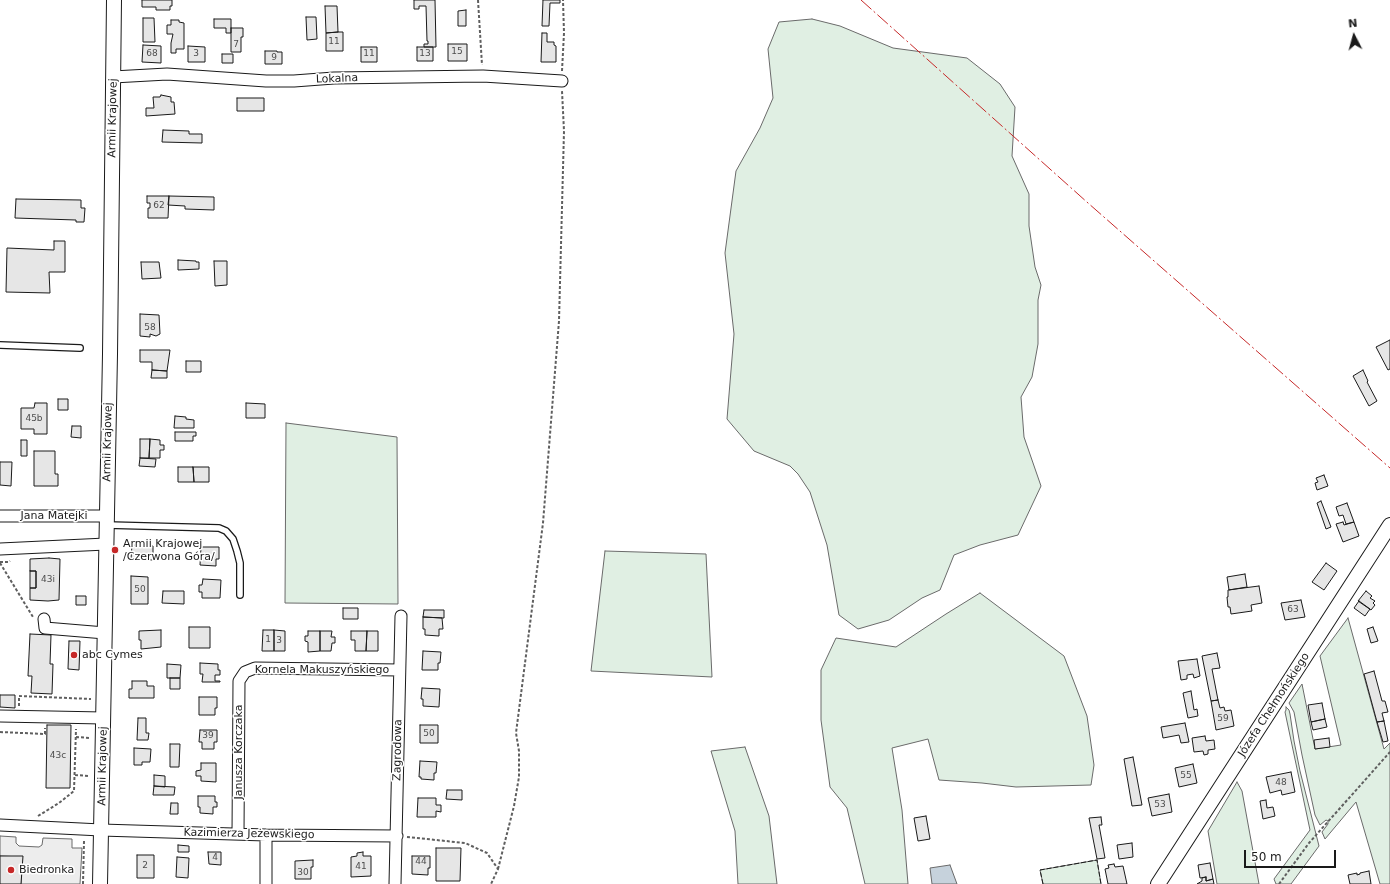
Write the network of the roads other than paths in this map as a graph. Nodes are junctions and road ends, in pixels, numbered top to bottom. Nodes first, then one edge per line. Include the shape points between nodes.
1 (114, 0) edge
2 (113, 77) junction
3 (562, 81) road end
4 (0, 345) edge
5 (80, 348) dead end
6 (0, 516) edge
7 (107, 520) junction
8 (1390, 525) edge
9 (106, 544) junction
10 (0, 549) edge
11 (240, 595) dead end
12 (401, 616) dead end
13 (44, 619) road end
14 (105, 633) junction
15 (399, 670) junction
16 (245, 672) joint
17 (0, 716) edge
18 (103, 718) junction
19 (0, 825) edge
20 (101, 830) junction
21 (238, 834) junction
22 (266, 835) junction
23 (397, 836) junction
24 (100, 884) edge
25 (266, 884) edge
26 (395, 884) edge
27 (1158, 884) edge

1 - 2 street, Armii Krajowej
2 - 3 street, Lokalna via 167,74 294,81 483,76
2 - 7 street, Armii Krajowej
4 - 5 lane
6 - 7 street, Jana Matejki
7 - 9 street, Armii Krajowej
7 - 11 lane via 219,528 226,531 233,539 240,563
8 - 27 street, Józefa Chełmońskiego
9 - 10 street
9 - 14 street, Armii Krajowej
12 - 15 street, Zagrodowa
13 - 14 street via 45,628
14 - 18 street, Armii Krajowej
15 - 16 street, Kornela Makuszyńskiego via 255,668
15 - 23 street, Zagrodowa
16 - 21 street, Janusza Korczaka via 239,681
17 - 18 street
18 - 20 street, Armii Krajowej
19 - 20 street, Kazimierza Jeżewskiego
20 - 21 street, Kazimierza Jeżewskiego
20 - 24 street, Armii Krajowej
21 - 22 street, Kazimierza Jeżewskiego
22 - 23 street, Kazimierza Jeżewskiego
22 - 25 street
23 - 26 street, Zagrodowa

